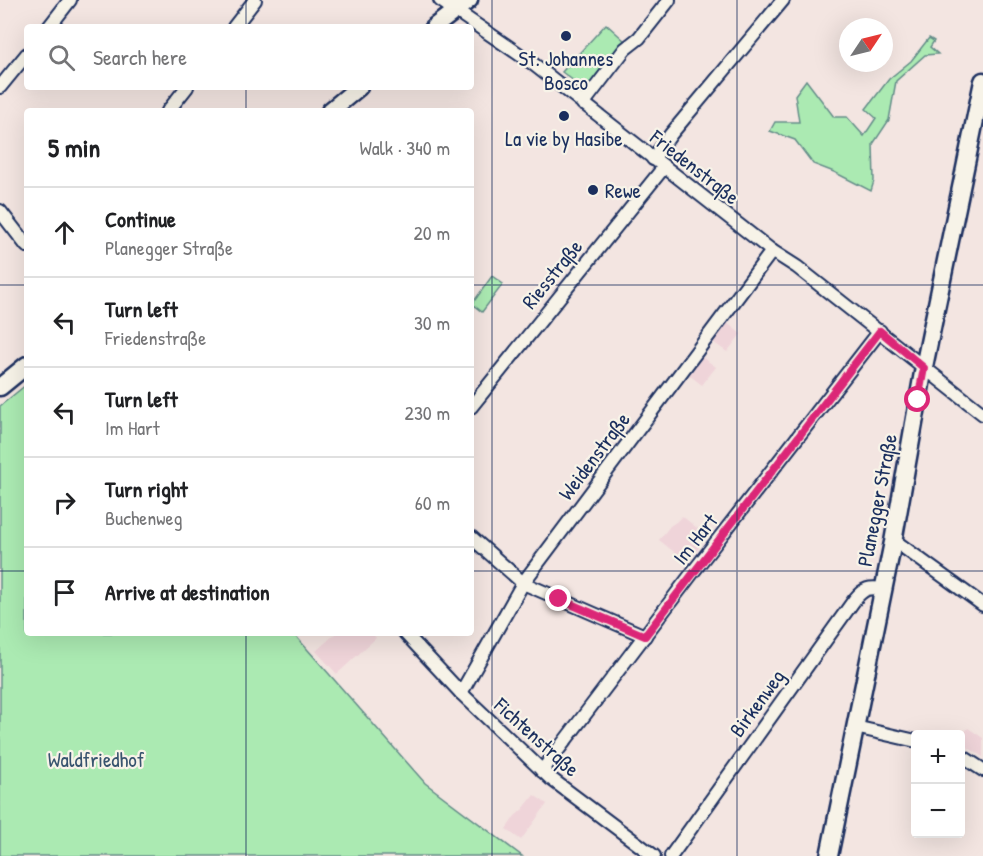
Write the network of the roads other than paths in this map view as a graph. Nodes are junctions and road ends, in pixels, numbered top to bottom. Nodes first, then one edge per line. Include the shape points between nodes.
1 (70, 0) edge
2 (255, 0) edge
3 (440, 0) edge
4 (468, 0) edge
5 (669, 0) edge
6 (783, 0) edge
7 (455, 11) junction
8 (50, 24) edge
9 (236, 24) edge
10 (438, 24) edge
11 (24, 58) edge
12 (983, 81) edge
13 (0, 87) edge
14 (185, 90) edge
15 (355, 90) edge
16 (583, 104) junction
17 (170, 108) edge
18 (334, 108) edge
19 (653, 159) junction
20 (664, 167) junction
21 (0, 211) edge
22 (24, 242) edge
23 (772, 251) junction
24 (880, 331) junction
25 (24, 367) edge
26 (924, 368) junction
27 (0, 387) edge
28 (474, 403) edge
29 (983, 414) edge
30 (474, 540) edge
31 (892, 542) junction
32 (523, 584) junction
33 (883, 589) junction
34 (983, 605) edge
35 (408, 636) edge
36 (645, 636) junction
37 (461, 693) junction
38 (855, 727) junction
39 (911, 740) edge
40 (965, 758) edge
41 (983, 770) edge
42 (542, 771) junction
43 (654, 856) edge
44 (671, 856) edge
45 (829, 856) edge

1 - 8 street
2 - 9 street
3 - 7 street, Friedenstraße
4 - 7 street
5 - 16 street
6 - 19 street
7 - 10 street
7 - 16 street, Friedenstraße
11 - 13 street
12 - 26 street, Planegger Straße
14 - 17 street
15 - 18 street
16 - 19 street, Friedenstraße
19 - 20 street, Friedenstraße
20 - 23 street, Friedenstraße
20 - 28 street, Riesstraße
21 - 22 street
23 - 24 street, Friedenstraße
23 - 32 street, Weidenstraße
24 - 26 street, Friedenstraße
24 - 36 street, Im Hart
25 - 27 street
26 - 29 street, Friedenstraße
26 - 31 street, Planegger Straße
30 - 32 street
31 - 33 street, Planegger Straße
31 - 34 street
32 - 36 street
32 - 37 street, Weidenstraße
33 - 38 street, Planegger Straße
33 - 44 street, Birkenweg via 867,588 855,599
35 - 37 street, Fichtenstraße
36 - 42 street, Im Hart
37 - 42 street, Fichtenstraße
38 - 39 street
38 - 45 street, Planegger Straße
40 - 41 street
42 - 43 street, Fichtenstraße

